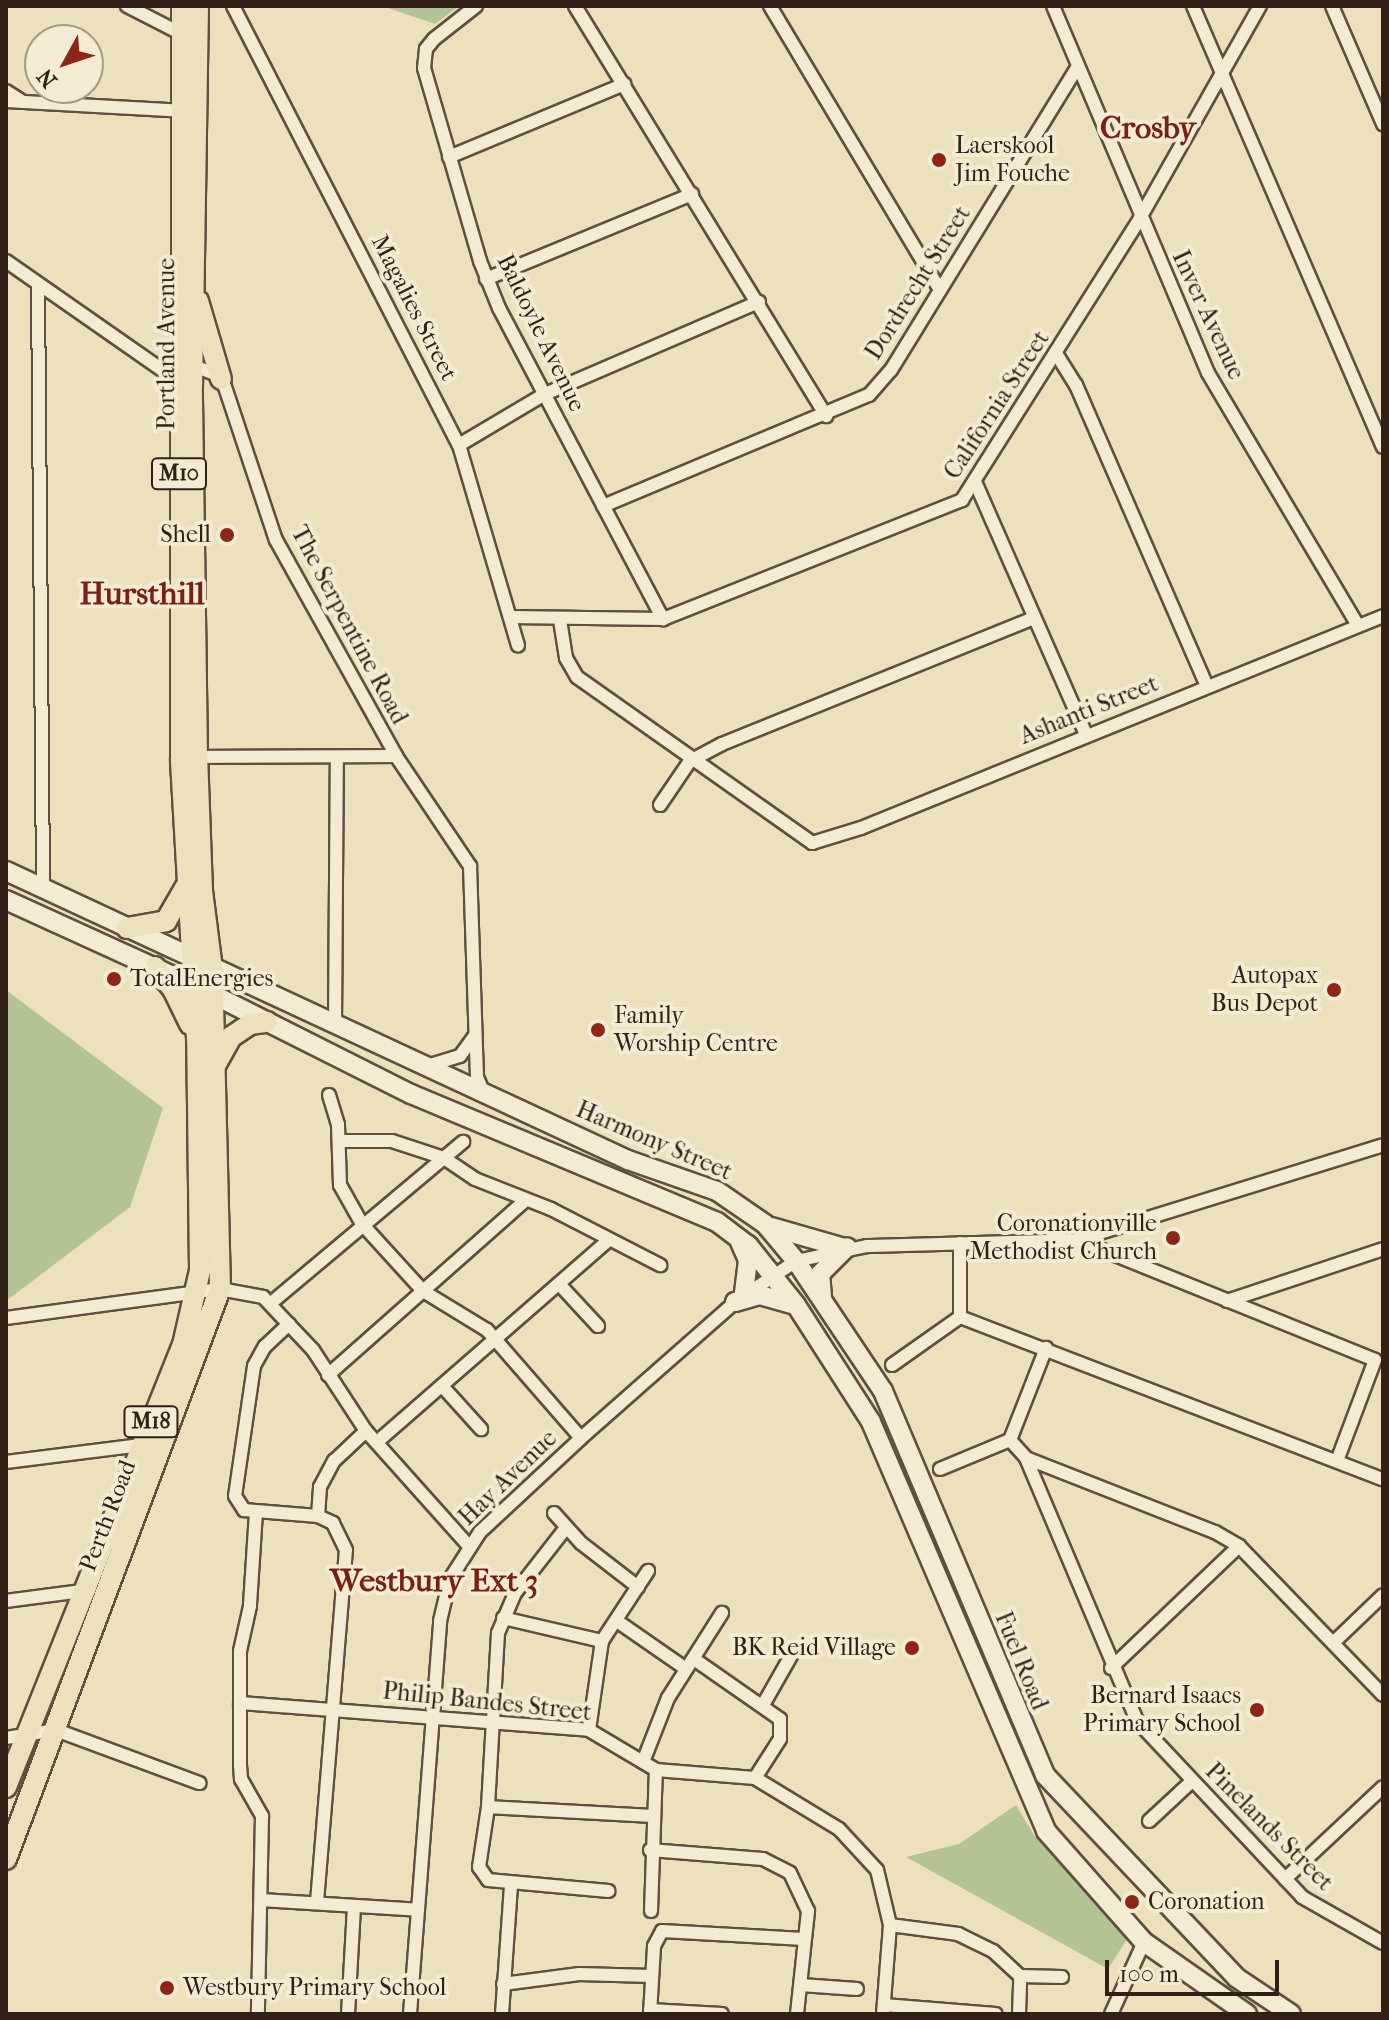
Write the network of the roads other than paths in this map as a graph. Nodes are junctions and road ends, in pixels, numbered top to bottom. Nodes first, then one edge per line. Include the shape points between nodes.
1 (127, 6) edge
2 (182, 6) edge
3 (198, 6) edge
4 (233, 6) edge
5 (476, 6) edge
6 (575, 6) edge
7 (770, 6) edge
8 (1053, 6) edge
9 (1193, 6) edge
10 (1260, 6) edge
11 (1332, 6) edge
12 (189, 36) junction
13 (1077, 68) junction
14 (1221, 71) junction
15 (624, 84) junction
16 (6, 91) edge
17 (6, 101) edge
18 (23, 102) junction
19 (186, 111) junction
20 (1383, 124) edge
21 (449, 157) junction
22 (692, 194) junction
23 (1140, 218) junction
24 (6, 261) edge
25 (486, 279) junction
26 (38, 286) junction
27 (193, 290) junction
28 (940, 290) junction
29 (759, 302) junction
30 (1057, 355) junction
31 (186, 364) junction
32 (221, 379) junction
33 (185, 386) junction
34 (545, 394) junction
35 (826, 416) junction
36 (459, 445) junction
37 (1383, 447) edge
38 (976, 484) junction
39 (603, 506) junction
40 (1383, 616) edge
41 (511, 617) junction
42 (1034, 618) junction
43 (663, 619) junction
44 (560, 620) junction
45 (1358, 626) junction
46 (518, 646) dead end
47 (1207, 686) junction
48 (1086, 734) junction
49 (396, 756) junction
50 (189, 757) junction
51 (337, 758) junction
52 (690, 761) junction
53 (660, 805) dead end
54 (6, 871) edge
55 (187, 884) junction
56 (43, 887) junction
57 (6, 900) edge
58 (127, 928) junction
59 (190, 959) junction
60 (155, 967) junction
61 (212, 969) junction
62 (192, 984) junction
63 (212, 994) junction
64 (267, 1022) junction
65 (335, 1024) junction
66 (477, 1032) junction
67 (197, 1039) junction
68 (216, 1066) junction
69 (427, 1066) junction
70 (483, 1091) junction
71 (329, 1095) dead end
72 (340, 1141) junction
73 (463, 1142) dead end
74 (1383, 1145) edge
75 (444, 1158) junction
76 (526, 1200) junction
77 (362, 1224) junction
78 (765, 1224) junction
79 (735, 1233) junction
80 (1077, 1240) junction
81 (606, 1242) junction
82 (960, 1243) junction
83 (845, 1247) junction
84 (1383, 1249) edge
85 (796, 1261) junction
86 (660, 1265) dead end
87 (772, 1273) junction
88 (560, 1285) junction
89 (220, 1289) junction
90 (197, 1291) junction
91 (423, 1291) junction
92 (740, 1298) junction
93 (823, 1300) junction
94 (1227, 1301) junction
95 (271, 1303) junction
96 (796, 1305) junction
97 (960, 1317) junction
98 (6, 1318) edge
99 (289, 1324) junction
100 (598, 1326) dead end
101 (497, 1341) junction
102 (1046, 1348) junction
103 (1379, 1359) edge
104 (892, 1365) dead end
105 (328, 1375) junction
106 (443, 1387) junction
107 (481, 1429) dead end
108 (366, 1431) junction
109 (581, 1438) junction
110 (1010, 1440) junction
111 (142, 1442) junction
112 (377, 1442) junction
113 (163, 1447) junction
114 (1026, 1458) junction
115 (1337, 1461) junction
116 (6, 1462) edge
117 (940, 1469) dead end
118 (1383, 1479) edge
119 (256, 1512) junction
120 (554, 1513) dead end
121 (318, 1516) junction
122 (565, 1529) junction
123 (469, 1546) junction
124 (1239, 1546) junction
125 (648, 1571) dead end
126 (638, 1587) junction
127 (83, 1588) junction
128 (106, 1595) junction
129 (1383, 1595) edge
130 (6, 1601) edge
131 (722, 1613) dead end
132 (503, 1618) junction
133 (617, 1621) junction
134 (602, 1641) junction
135 (1333, 1643) junction
136 (792, 1654) dead end
137 (690, 1664) junction
138 (1111, 1668) junction
139 (1383, 1695) edge
140 (240, 1703) junction
141 (763, 1705) junction
142 (332, 1709) junction
143 (434, 1717) junction
144 (489, 1722) junction
145 (56, 1730) junction
146 (589, 1730) junction
147 (16, 1737) edge
148 (643, 1762) junction
149 (656, 1770) junction
150 (755, 1778) junction
151 (1192, 1781) junction
152 (199, 1783) dead end
153 (6, 1787) edge
154 (1383, 1787) edge
155 (488, 1807) junction
156 (652, 1816) junction
157 (1149, 1821) dead end
158 (650, 1850) junction
159 (6, 1859) edge
160 (1285, 1879) junction
161 (511, 1884) junction
162 (608, 1891) dead end
163 (261, 1900) junction
164 (317, 1902) junction
165 (354, 1906) junction
166 (418, 1910) junction
167 (651, 1911) dead end
168 (890, 1925) junction
169 (804, 1939) junction
170 (1144, 1942) junction
171 (1383, 1943) edge
172 (652, 1976) junction
173 (1020, 1976) junction
174 (1062, 1977) dead end
175 (503, 1984) junction
176 (801, 1985) junction
177 (857, 1989) dead end
178 (883, 2010) edge
179 (650, 2012) edge
180 (936, 2012) edge
181 (258, 2014) edge
182 (348, 2014) edge
183 (410, 2014) edge
184 (502, 2014) edge
185 (722, 2014) edge
186 (797, 2014) edge
187 (996, 2014) edge
188 (1019, 2014) edge
189 (1111, 2014) edge
190 (1247, 2014) edge
191 (1291, 2014) edge

1 - 12 street
2 - 12 main road, Portland Avenue / M10
3 - 12 main road, Portland Avenue / M10
4 - 36 street, Magalies Street
5 - 21 street, Baldoyle Avenue via 426,49 425,77
6 - 15 street
7 - 28 street
8 - 13 street, Inver Avenue
9 - 14 street
10 - 14 street, California Street
11 - 20 street
12 - 19 main road, Portland Avenue / M10
13 - 23 street, Inver Avenue
13 - 28 street, Dordrecht Street
14 - 23 street, California Street
14 - 37 street
15 - 21 street
15 - 22 street
16 - 18 street
17 - 18 street
18 - 19 street
19 - 27 main road, Portland Avenue / M10
19 - 31 main road, Portland Avenue / M10
21 - 25 street, Baldoyle Avenue
22 - 25 street
22 - 29 street
23 - 30 street, California Street
23 - 45 street, Inver Avenue via 1208,373
24 - 26 street
25 - 34 street, Baldoyle Avenue
26 - 33 street
26 - 56 street
27 - 31 main road, Portland Avenue / M10
27 - 32 main road
28 - 35 street, Dordrecht Street via 880,384
29 - 34 street
29 - 35 street
30 - 38 street, California Street
30 - 47 street via 1076,385
31 - 32 street
31 - 33 main road, Portland Avenue / M10
32 - 49 street, The Serpentine Road via 276,540
33 - 50 main road, Portland Avenue / M10
34 - 36 street
34 - 39 street, Baldoyle Avenue
35 - 39 street, Dordrecht Street
36 - 41 street, Magalies Street
38 - 42 street
38 - 43 street, California Street via 944,510
39 - 43 street, Baldoyle Avenue
40 - 45 street, Ashanti Street
41 - 44 street, California Street
41 - 46 street, Magalies Street
42 - 48 street
42 - 52 street
43 - 44 street, California Street
44 - 52 street via 566,658 577,677
45 - 47 street, Ashanti Street
47 - 48 street, Ashanti Street
48 - 52 street, Ashanti Street via 861,828 812,843
49 - 51 street
49 - 66 street, The Serpentine Road via 466,855 476,921
50 - 51 street
50 - 55 main road, Portland Avenue / M10
50 - 61 main road, Portland Avenue / M10
51 - 65 street
52 - 53 street
54 - 56 main road
55 - 58 main road via 166,921
55 - 59 main road, Portland Avenue / M10
56 - 58 main road
57 - 60 main road
58 - 59 main road
59 - 61 main road, Harmony Street
59 - 62 main road, Perth Road / M18
60 - 62 main road
60 - 67 main road via 173,989
61 - 63 main road, Perth Road / M18
61 - 65 main road, Harmony Street
62 - 63 main road
62 - 67 main road, Perth Road / M18
63 - 64 main road, Harmony Street
63 - 68 main road, Perth Road / M18
64 - 68 main road via 250,1024 231,1037
64 - 79 main road, Harmony Street via 411,1094
65 - 69 main road, Harmony Street
66 - 69 street via 460,1056
66 - 70 street, The Serpentine Road via 477,1077
67 - 90 main road, Perth Road / M18
68 - 89 main road, Perth Road / M18
69 - 70 main road, Harmony Street
70 - 78 main road, Harmony Street via 628,1160 717,1191
71 - 72 street
72 - 75 street via 392,1141
72 - 77 street via 340,1185
73 - 75 street
74 - 80 street
75 - 76 street via 475,1179
75 - 77 street
76 - 81 street
76 - 91 street
77 - 91 street
77 - 95 street
78 - 83 main road via 802,1240
78 - 85 main road, Harmony Street
79 - 87 main road, Harmony Street
79 - 92 main road via 748,1260
80 - 82 street
80 - 94 street
81 - 86 street
81 - 88 street
82 - 83 street
82 - 97 street
83 - 85 street
83 - 93 main road via 820,1274
84 - 94 street
85 - 87 street, Hay Avenue
85 - 93 main road, Fuel Road
87 - 92 street, Hay Avenue
87 - 96 main road, Fuel Road
88 - 100 street
88 - 101 street
89 - 90 street
89 - 95 street via 248,1291
89 - 113 main road, Perth Road / M18
90 - 98 street
90 - 111 main road, Perth Road / M18 via 183,1345
91 - 101 street via 474,1319
91 - 105 street
92 - 96 main road via 760,1295
92 - 109 street, Hay Avenue
93 - 191 main road, Fuel Road via 890,1404 1045,1775 1237,1978
94 - 103 street
95 - 99 street
96 - 170 main road, Fuel Road via 882,1444 1036,1814 1073,1866
97 - 102 street
97 - 104 street
99 - 105 street
99 - 119 street via 265,1346 254,1366 234,1488 240,1508
101 - 106 street
101 - 109 street
102 - 110 street
102 - 115 street
103 - 115 street
105 - 108 street
106 - 107 street
106 - 112 street
108 - 112 street
108 - 121 street via 326,1471
109 - 123 street, Hay Avenue
110 - 114 street
110 - 117 street
111 - 113 street
111 - 116 street
111 - 127 main road, Perth Road / M18
112 - 123 street
113 - 128 main road, Perth Road / M18
114 - 124 street
114 - 138 street, Pinelands Street
115 - 118 street
119 - 121 street
119 - 140 street
120 - 122 street
121 - 142 street via 333,1523 346,1550
122 - 126 street
122 - 132 street
123 - 143 street, Hay Avenue via 443,1603
124 - 135 street
124 - 138 street
125 - 126 street
126 - 133 street
127 - 128 street
127 - 130 street
127 - 147 main road, Perth Road / M18
128 - 145 main road, Perth Road / M18
129 - 135 street
131 - 137 street
132 - 134 street
132 - 144 street
133 - 134 street
133 - 137 street
134 - 146 street
135 - 139 street
136 - 141 street
137 - 141 street
137 - 148 street via 661,1712
138 - 151 street, Pinelands Street via 1137,1721
140 - 142 street, Philip Bandes Street
140 - 163 street via 240,1773 262,1816
141 - 150 street via 780,1719 782,1732
142 - 143 street, Philip Bandes Street
142 - 164 street
143 - 144 street, Philip Bandes Street
143 - 166 street, Hay Avenue
144 - 146 street, Philip Bandes Street
144 - 155 street
145 - 147 street
145 - 152 street
145 - 159 main road, Perth Road / M18
146 - 148 street, Philip Bandes Street
147 - 153 main road, Perth Road / M18
148 - 149 street, Philip Bandes Street
149 - 150 street, Philip Bandes Street
149 - 156 street
150 - 168 street, Philip Bandes Street via 854,1840 883,1883
151 - 157 street
151 - 160 street, Pinelands Street
154 - 160 street
155 - 156 street
155 - 161 street via 480,1873
156 - 158 street
158 - 167 street
158 - 169 street via 763,1859 783,1866 803,1890 808,1911
160 - 171 street, Pinelands Street via 1313,1906
161 - 162 street
161 - 175 street
163 - 164 street
163 - 181 street
164 - 165 street
165 - 166 street
165 - 182 street
166 - 183 street, Hay Avenue
168 - 173 street via 958,1934 993,1951
168 - 178 street, Philip Bandes Street
169 - 172 street via 671,1931 655,1939
169 - 176 street
170 - 189 street
170 - 190 main road, Fuel Road
172 - 175 street via 587,1973
172 - 179 street
173 - 174 street
173 - 188 street
175 - 184 street
176 - 177 street
176 - 186 street
178 - 180 street
179 - 185 street
180 - 187 street

